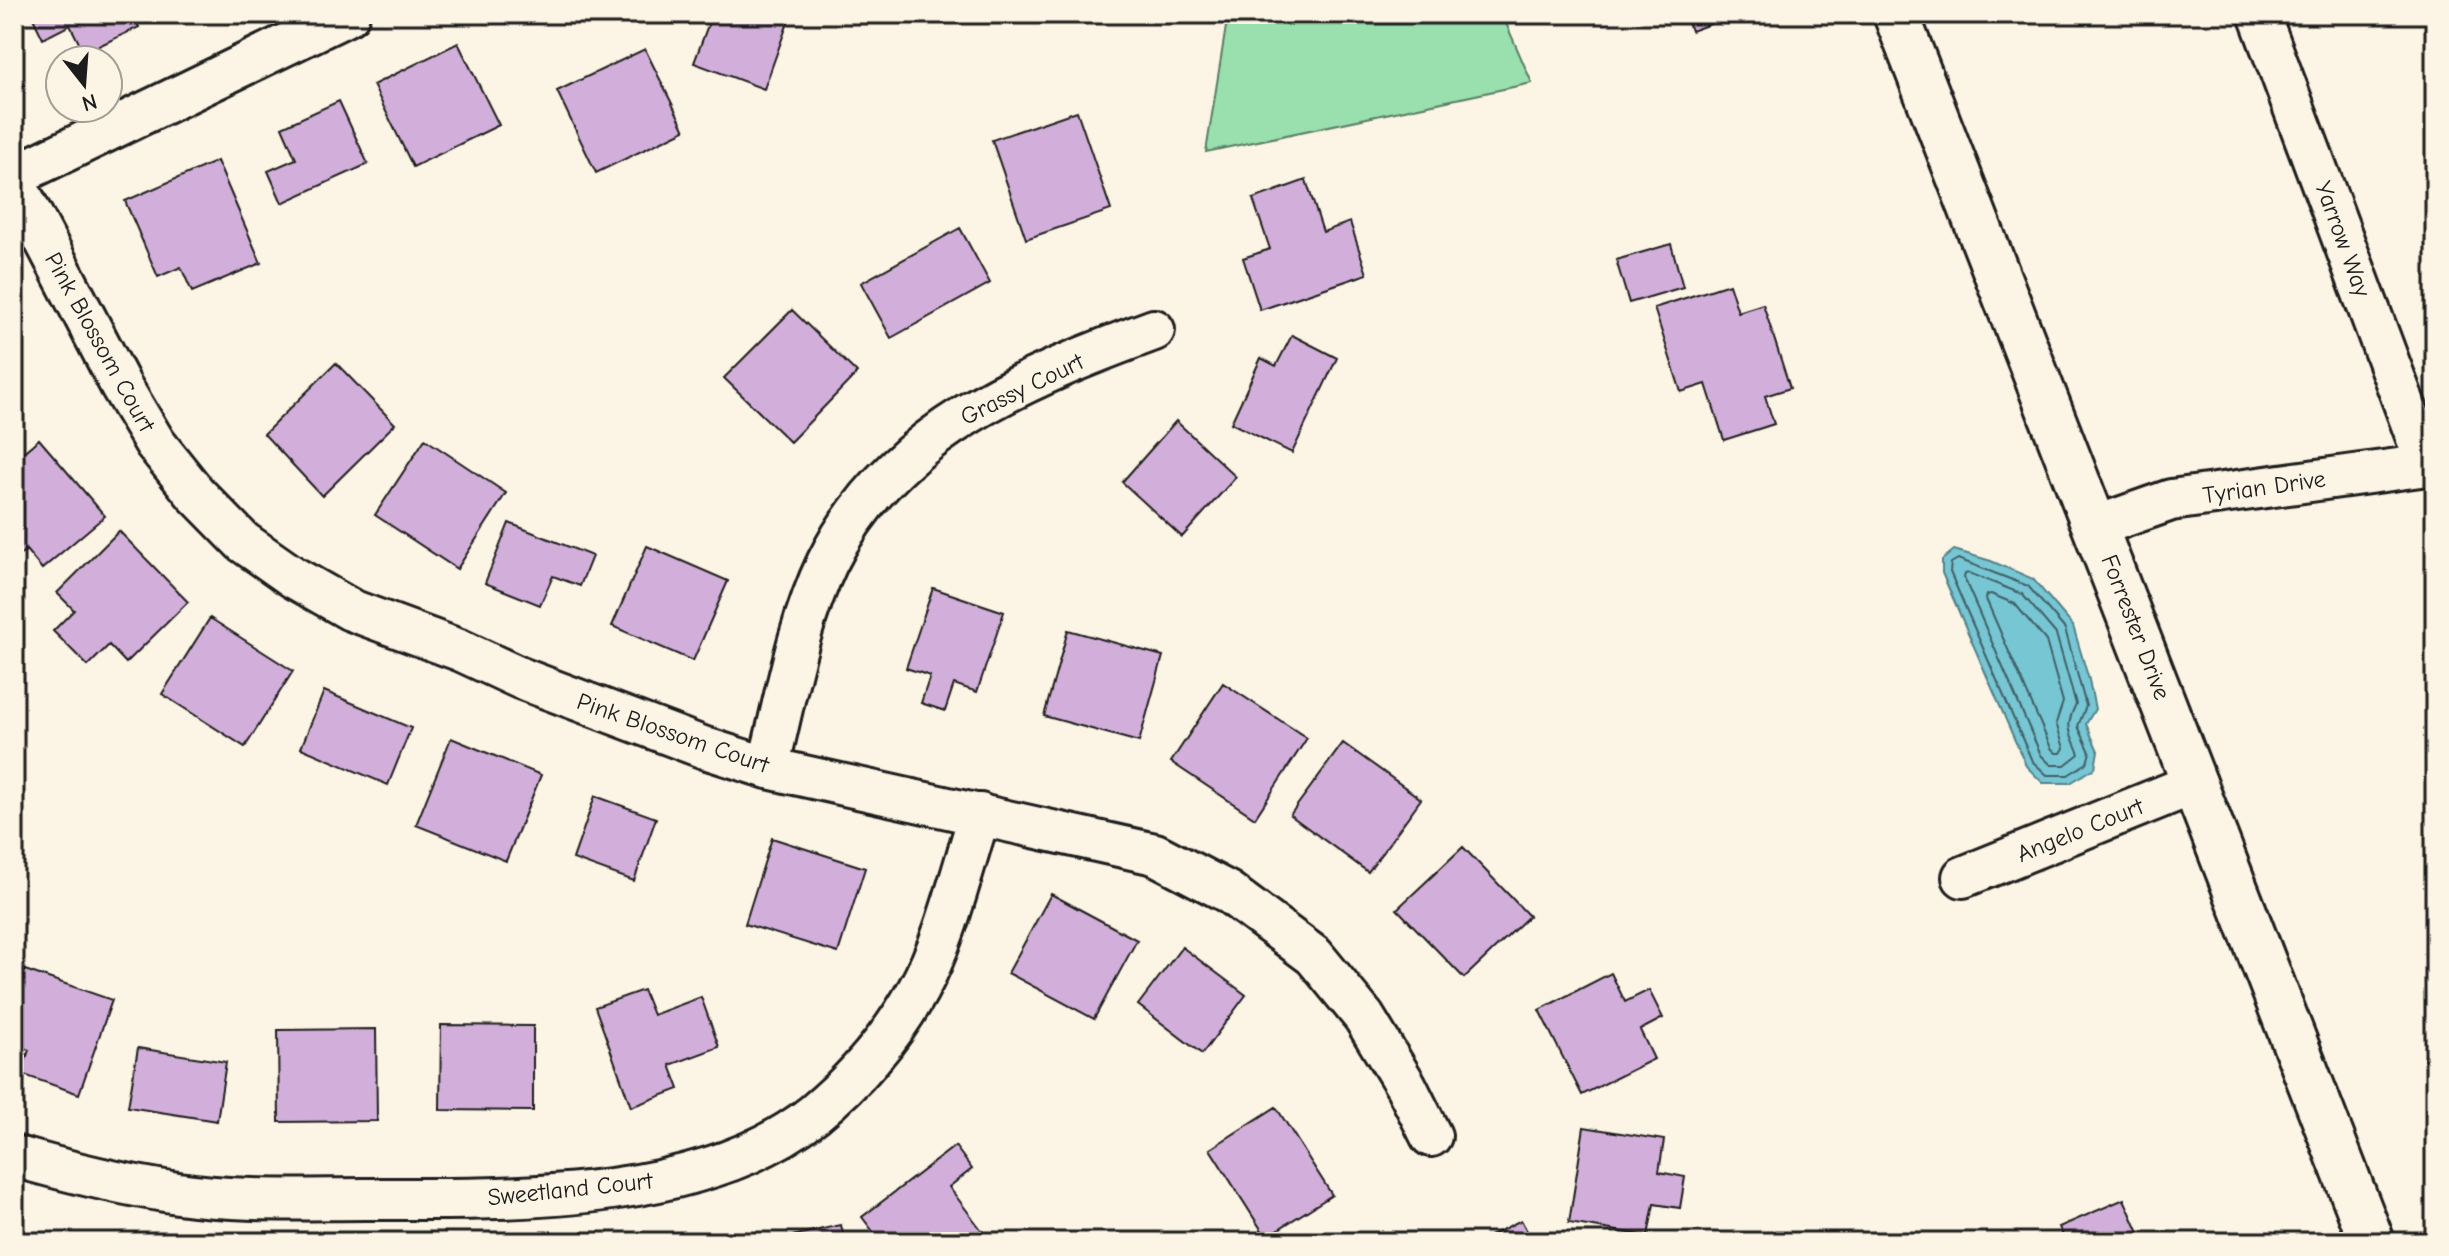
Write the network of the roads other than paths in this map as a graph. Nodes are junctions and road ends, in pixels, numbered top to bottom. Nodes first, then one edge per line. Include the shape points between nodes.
1 (349, 14) edge
2 (1896, 14) edge
3 (2259, 14) edge
4 (14, 178) edge
5 (1154, 330) dead end
6 (2431, 464) edge
7 (2097, 526) junction
8 (768, 768) junction
9 (2196, 783) junction
10 (980, 814) junction
11 (1963, 877) dead end
12 (1431, 1136) dead end
13 (14, 1156) edge
14 (2372, 1242) edge

1 - 4 street
2 - 7 street, Forrester Drive
3 - 6 street, Yarrow Way
4 - 8 street, Pink Blossom Court via 155,443 243,542 351,610
5 - 8 street, Grassy Court via 979,405 916,449 865,502 827,563 809,612
6 - 7 street, Tyrian Drive via 2171,500
7 - 9 street, Forrester Drive
8 - 10 street, Pink Blossom Court
9 - 11 street, Angelo Court
9 - 14 street, Forrester Drive
10 - 12 street, Pink Blossom Court via 1155,854 1228,892 1277,926 1314,956 1364,1017
10 - 13 street, Sweetland Court via 934,952 891,1034 813,1115 760,1147 699,1171 630,1187 490,1199 267,1199 182,1194 92,1179

